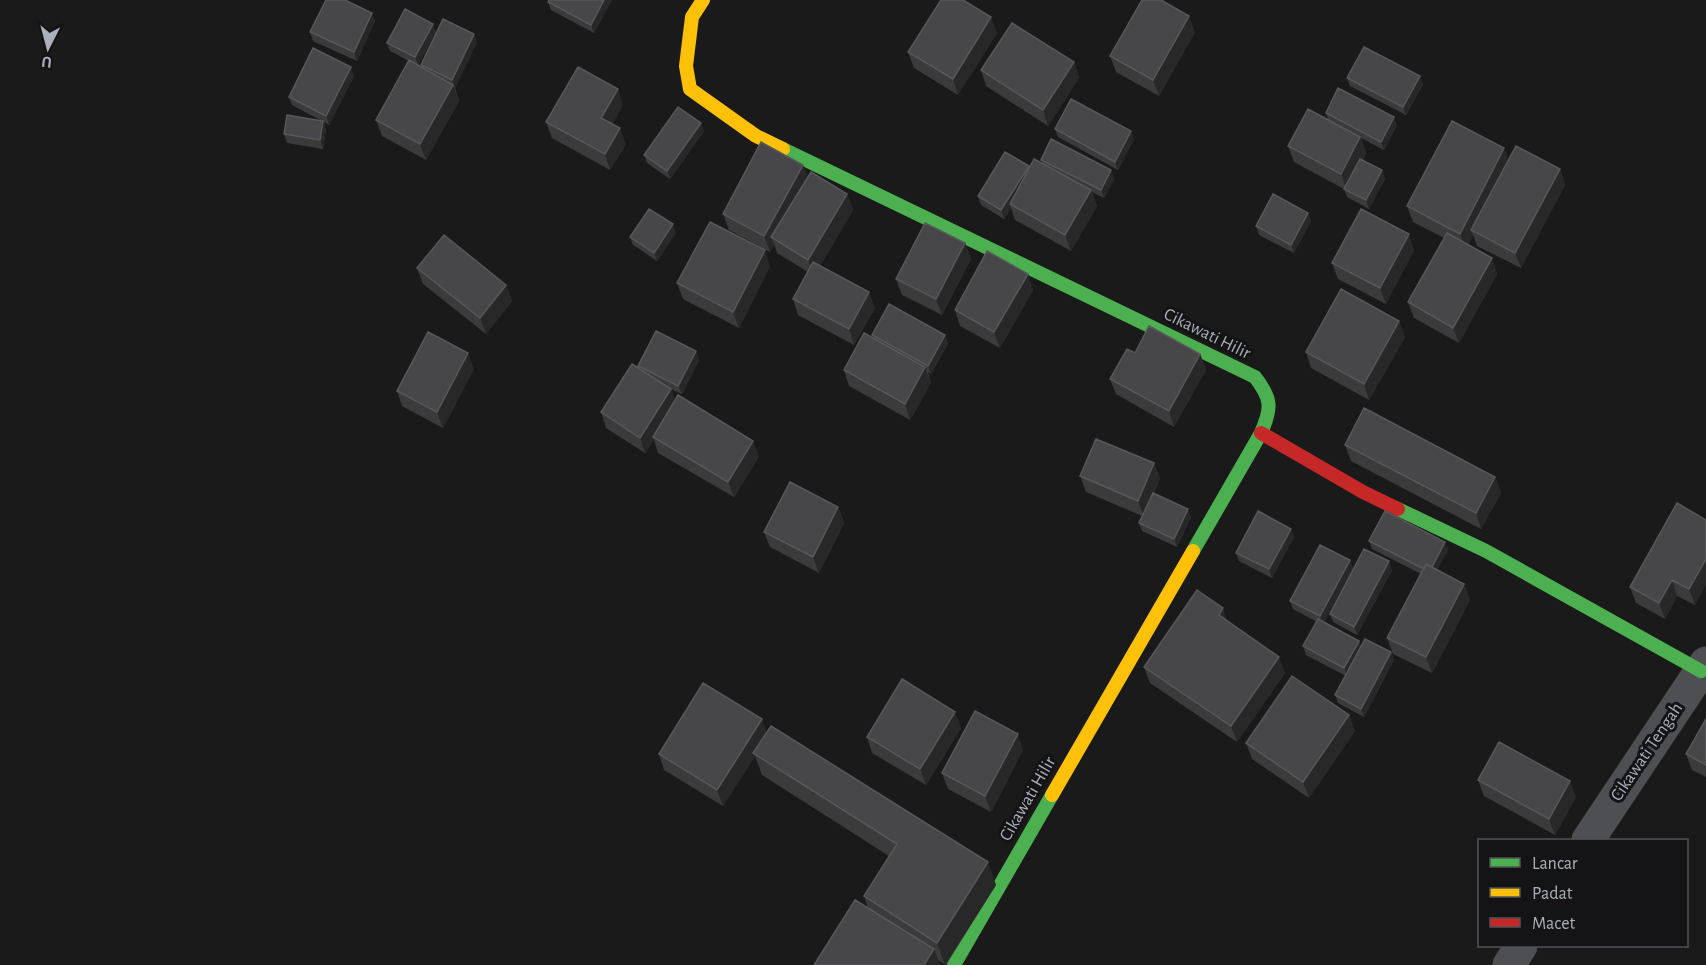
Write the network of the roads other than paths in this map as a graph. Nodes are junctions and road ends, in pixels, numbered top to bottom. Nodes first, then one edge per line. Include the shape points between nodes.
1 (703, 0) edge
2 (1261, 434) junction
3 (1704, 667) edge
4 (1589, 839) edge
5 (1520, 947) edge
6 (954, 965) edge
7 (1509, 965) edge

1 - 2 street, Cikawati Hilir via 692,16 686,66 690,89 756,136 1255,377 1267,393 1270,412
2 - 3 street via 1363,492 1486,551
2 - 6 street, Cikawati Hilir
3 - 4 street, Cikawati Tengah
5 - 7 street

